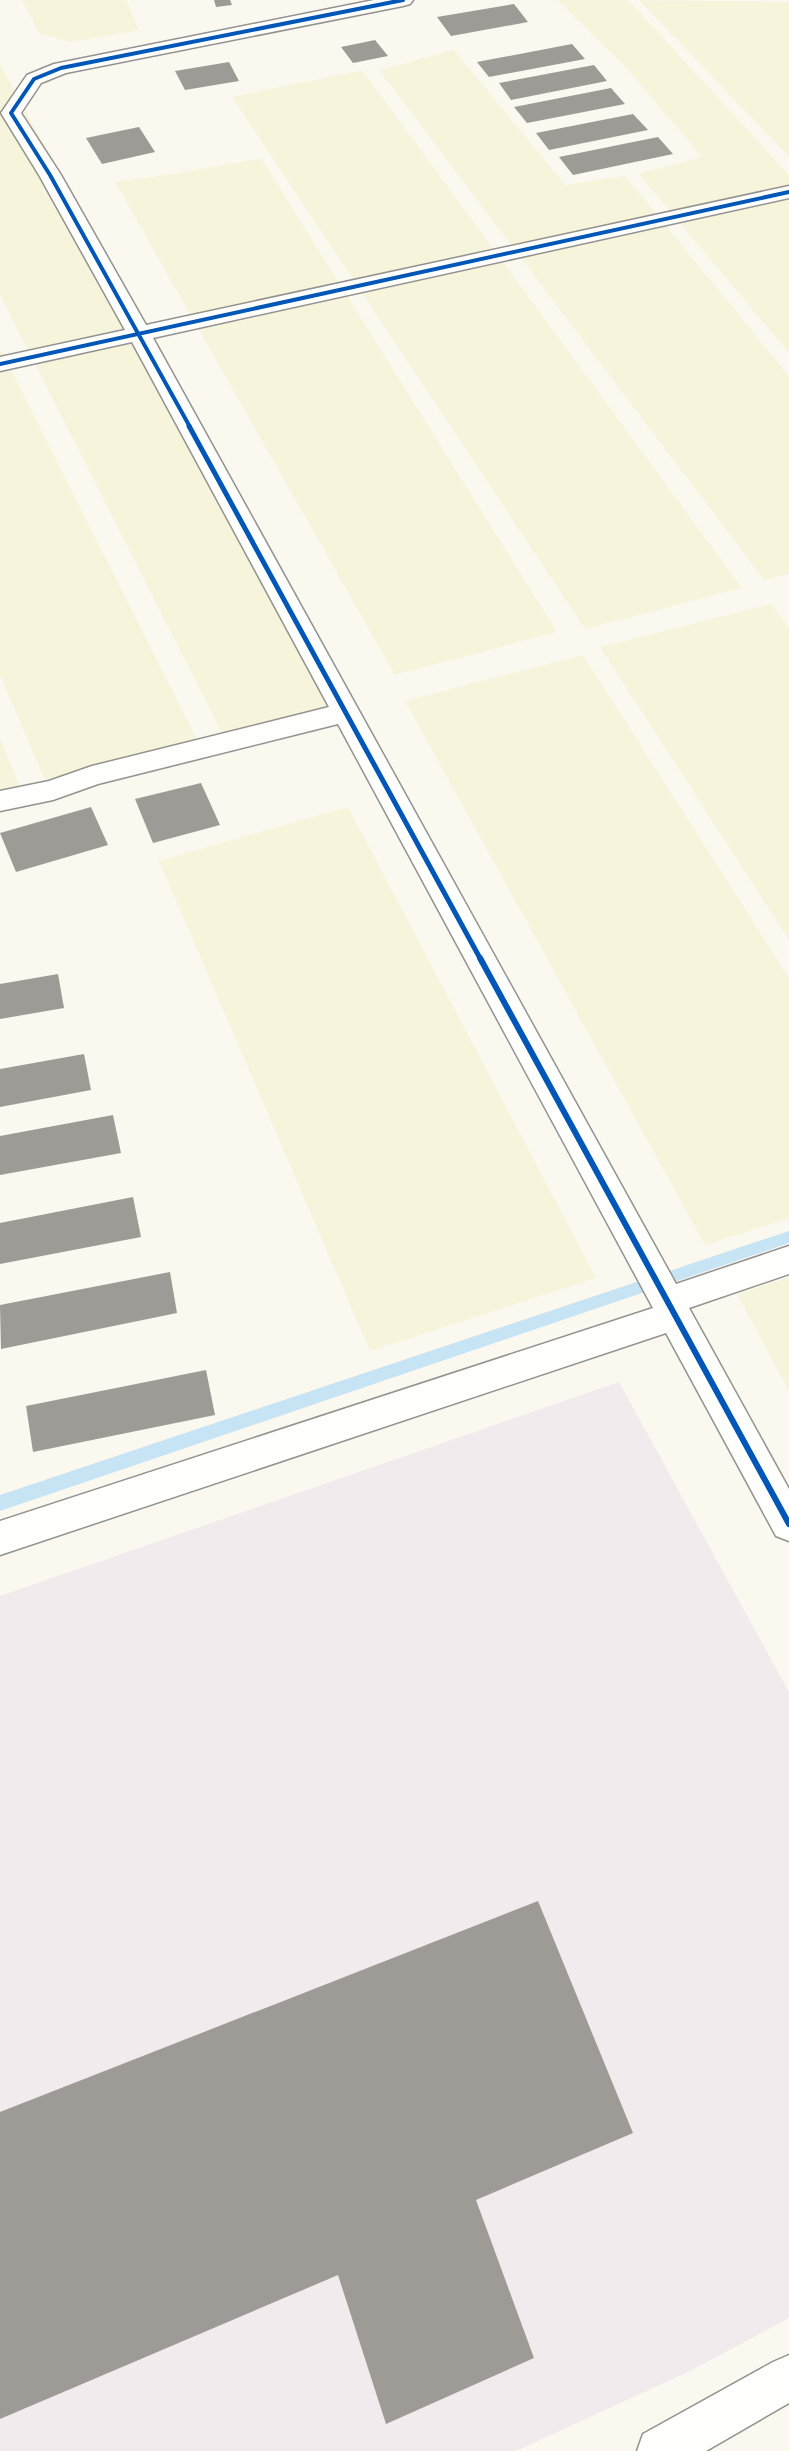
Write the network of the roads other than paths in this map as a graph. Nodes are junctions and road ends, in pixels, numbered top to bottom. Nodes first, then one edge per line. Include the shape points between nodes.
1 (403, 0) edge
2 (343, 5) edge
3 (789, 192) edge
4 (139, 334) junction
5 (0, 364) edge
6 (347, 712) junction
7 (0, 801) edge
8 (789, 1260) edge
9 (671, 1308) junction
10 (789, 1524) edge
11 (0, 1538) edge
12 (789, 2378) edge
13 (660, 2451) edge

1 - 2 street
2 - 4 street via 61,68 34,79 8,103
3 - 4 street
4 - 5 street
4 - 6 street
6 - 7 street
6 - 9 street
8 - 9 street
9 - 10 street
9 - 11 street
12 - 13 street

